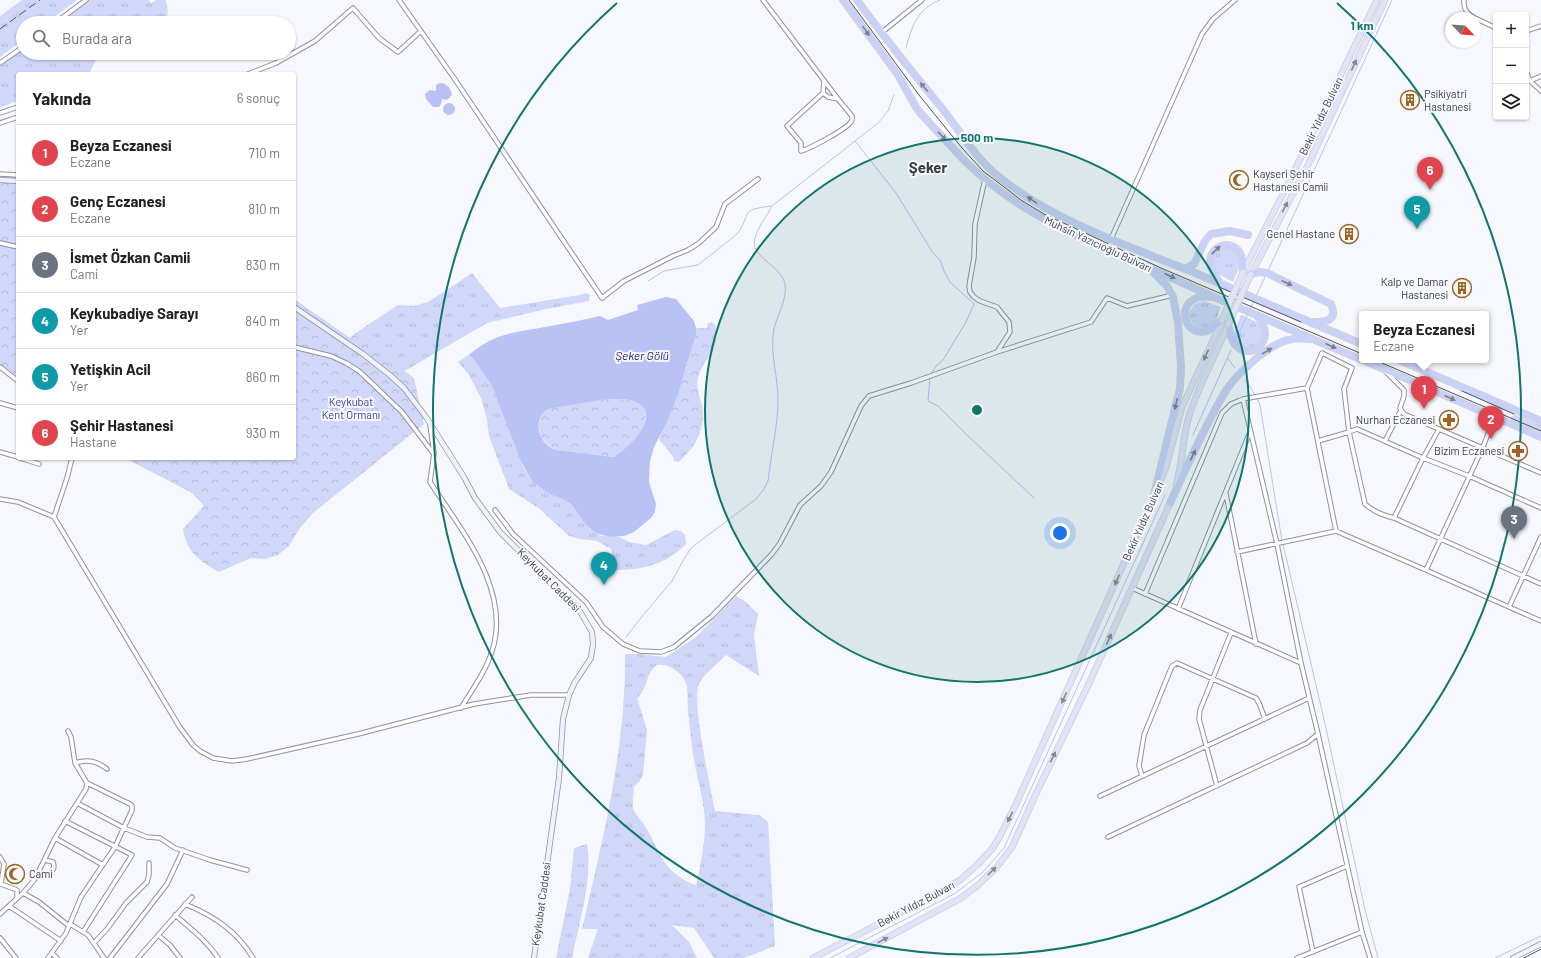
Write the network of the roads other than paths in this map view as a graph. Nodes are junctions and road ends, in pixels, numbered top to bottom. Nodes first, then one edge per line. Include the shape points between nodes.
1 (86, 0) edge
2 (399, 0) edge
3 (763, 0) edge
4 (843, 0) edge
5 (857, 0) edge
6 (922, 0) edge
7 (1235, 0) edge
8 (1377, 0) edge
9 (1385, 0) edge
10 (1464, 0) edge
11 (1466, 12) edge
12 (64, 16) edge
13 (1481, 21) edge
14 (1541, 26) edge
15 (1493, 27) edge
16 (1529, 30) edge
17 (421, 31) junction
18 (881, 33) junction
19 (16, 51) edge
20 (296, 52) edge
21 (281, 60) edge
22 (0, 63) edge
23 (253, 72) edge
24 (1541, 76) edge
25 (1530, 81) joint
26 (824, 82) junction
27 (1541, 91) edge
28 (823, 93) junction
29 (838, 100) junction
30 (16, 108) edge
31 (0, 113) edge
32 (16, 117) edge
33 (0, 123) edge
34 (0, 174) edge
35 (16, 175) edge
36 (985, 178) junction
37 (758, 179) dead end
38 (0, 180) edge
39 (16, 181) edge
40 (1248, 235) dead end
41 (1112, 239) junction
42 (0, 243) edge
43 (16, 247) edge
44 (1198, 257) junction
45 (1146, 265) junction
46 (1185, 269) junction
47 (1244, 272) junction
48 (1251, 274) junction
49 (1200, 275) junction
50 (1220, 284) junction
51 (1173, 295) junction
52 (1214, 297) junction
53 (296, 308) edge
54 (1256, 315) junction
55 (1222, 320) junction
56 (1309, 322) junction
57 (1228, 325) junction
58 (1318, 340) junction
59 (1359, 343) edge
60 (296, 347) edge
61 (997, 352) junction
62 (1359, 359) edge
63 (1369, 363) edge
64 (1406, 363) edge
65 (0, 367) edge
66 (1384, 370) junction
67 (16, 379) edge
68 (1307, 388) junction
69 (1243, 399) junction
70 (0, 403) edge
71 (1501, 404) junction
72 (16, 407) edge
73 (1400, 410) junction
74 (1494, 418) junction
75 (1541, 421) edge
76 (430, 424) junction
77 (1439, 429) junction
78 (1251, 431) junction
79 (1349, 432) junction
80 (1541, 437) edge
81 (1318, 441) junction
82 (1385, 441) junction
83 (1482, 447) junction
84 (0, 452) edge
85 (434, 453) junction
86 (16, 457) edge
87 (1423, 458) junction
88 (26, 460) edge
89 (72, 460) edge
90 (39, 464) dead end
91 (1541, 473) edge
92 (1470, 476) junction
93 (1226, 493) junction
94 (0, 499) edge
95 (1153, 499) junction
96 (1170, 503) junction
97 (1541, 508) edge
98 (495, 510) dead end
99 (54, 517) junction
100 (1394, 518) junction
101 (1336, 531) junction
102 (1541, 537) edge
103 (1441, 538) junction
104 (1277, 544) junction
105 (1540, 544) edge
106 (1237, 552) junction
107 (1426, 570) junction
108 (1522, 576) junction
109 (1541, 584) edge
110 (1132, 588) junction
111 (1145, 594) junction
112 (1509, 607) junction
113 (1178, 609) junction
114 (1541, 621) edge
115 (1231, 633) junction
116 (1256, 644) junction
117 (1301, 663) junction
118 (1213, 678) junction
119 (569, 694) junction
120 (1309, 698) junction
121 (461, 708) junction
122 (1265, 719) junction
123 (68, 731) dead end
124 (1318, 734) junction
125 (1206, 746) junction
126 (75, 763) junction
127 (107, 769) dead end
128 (1142, 776) junction
129 (87, 783) junction
130 (1217, 786) junction
131 (1100, 796) dead end
132 (77, 802) junction
133 (65, 821) junction
134 (124, 828) junction
135 (1108, 837) dead end
136 (55, 838) junction
137 (115, 847) junction
138 (183, 850) junction
139 (0, 857) edge
140 (45, 860) junction
141 (149, 863) dead end
142 (103, 865) junction
143 (1347, 866) junction
144 (247, 870) dead end
145 (38, 875) junction
146 (23, 893) junction
147 (192, 897) dead end
148 (18, 898) junction
149 (186, 904) junction
150 (9, 906) junction
151 (0, 914) edge
152 (175, 915) junction
153 (69, 925) junction
154 (83, 932) junction
155 (1362, 932) junction
156 (158, 936) junction
157 (0, 938) edge
158 (62, 941) junction
159 (94, 943) junction
160 (1541, 944) edge
161 (1313, 952) junction
162 (52, 953) junction
163 (16, 958) edge
164 (48, 958) edge
165 (57, 958) edge
166 (104, 958) edge
167 (110, 958) edge
168 (138, 958) edge
169 (180, 958) edge
170 (218, 958) edge
171 (253, 958) edge
172 (534, 958) edge
173 (813, 958) edge
174 (848, 958) edge
175 (1297, 958) edge
176 (1370, 958) edge
177 (1513, 958) edge

1 - 12 street
2 - 17 street
3 - 26 street
4 -> 36 highway, Muhsin Yazıcıoğlu Bulvarı via 898,75 924,117
5 - 18 highway, Muhsin Yazıcıoğlu Bulvarı
6 - 18 street
7 - 41 street via 1213,19 1202,34
8 - 47 main road, Bekir Yıldız Bulvarı
48 -> 9 main road, Bekir Yıldız Bulvarı via 1308,165
10 - 11 street
13 - 15 street
14 - 16 street
17 - 20 street via 398,52 379,38 353,8 315,41
17 - 37 street via 602,298 624,281 699,243 716,227 725,204
41 -> 18 highway, Muhsin Yazıcıoğlu Bulvarı via 1041,206 999,177 978,158 941,107
19 - 22 street
21 - 23 street
24 - 25 street
25 - 27 street
26 - 28 street
26 - 29 street
28 - 29 street via 831,99
28 - 29 street via 787,126 800,143 801,151 816,145 851,122 852,114
30 - 31 street
32 - 33 street
34 - 35 street
36 - 45 highway, Muhsin Yazıcıoğlu Bulvarı via 1010,198 1047,221
36 - 61 street via 975,224 974,257 969,286 974,297 997,307 1009,322 1010,332
38 - 39 street
40 - 44 highway via 1230,231 1214,233 1205,241
41 - 46 highway, Muhsin Yazıcıoğlu Bulvarı
42 - 43 street
44 - 46 highway via 1194,264
44 - 49 highway
45 - 51 highway
45 -> 52 highway, Muhsin Yazıcıoğlu Bulvarı
46 - 49 highway, Muhsin Yazıcıoğlu Bulvarı
50 -> 47 highway via 1210,263 1212,253 1219,246 1229,245 1238,250
47 - 55 main road, Bekir Yıldız Bulvarı, bridge
48 -> 56 highway via 1267,273 1331,304 1331,319 1326,322
48 - 57 main road, Bekir Yıldız Bulvarı, bridge
49 - 50 highway, Muhsin Yazıcıoğlu Bulvarı
50 - 56 highway, Muhsin Yazıcıoğlu Bulvarı, bridge
51 - 61 street via 1127,306 1107,298 1091,322
51 -> 95 highway via 1179,334 1180,388
52 - 54 highway, Muhsin Yazıcıoğlu Bulvarı, bridge
52 - 55 highway via 1197,298 1190,303 1185,312 1186,321 1194,330 1204,332
53 - 76 street, Keykubat Caddesi via 391,376 416,402
54 - 57 highway via 1263,323 1266,336 1262,345 1253,350 1244,350 1236,346 1231,339
54 - 58 highway, Muhsin Yazıcıoğlu Bulvarı
55 -> 95 main road, Bekir Yıldız Bulvarı via 1182,407 1166,467
56 - 59 highway, Muhsin Yazıcıoğlu Bulvarı
57 - 96 main road, Bekir Yıldız Bulvarı via 1190,415 1184,437 1180,471
58 -> 62 highway, Muhsin Yazıcıoğlu Bulvarı
96 -> 58 highway via 1210,420 1236,377 1257,358 1287,340
60 - 85 street via 331,356 359,371 402,412
61 - 98 street via 867,398 831,472 821,486 800,506 772,554 712,616 664,652 640,651 622,644 603,627 586,602 513,534
63 - 66 highway, Muhsin Yazıcıoğlu Bulvarı
64 - 71 highway
65 - 67 street
66 - 73 street via 1404,390
66 -> 74 highway, Muhsin Yazıcıoğlu Bulvarı
68 - 69 street
68 - 79 street via 1322,354 1352,368 1344,389
68 - 81 street
69 - 78 street
69 - 111 street via 1231,404 1222,413
70 - 72 street
71 - 74 highway
71 - 75 highway
73 - 77 street
73 - 82 street
74 - 80 highway, Muhsin Yazıcıoğlu Bulvarı
74 - 83 street
76 - 85 street
76 - 119 street, Keykubat Caddesi via 475,498 500,532 538,573 578,608 592,632 591,658
77 - 83 street
77 - 87 street
78 - 93 street
78 - 104 street
79 - 81 street
79 - 82 street via 1357,429
79 - 100 street via 1365,504 1382,515
81 - 101 street
82 - 87 street
83 - 91 street
83 - 92 street
84 - 86 street
85 - 121 street via 430,482 478,555 489,582 495,612 495,637 490,658
87 - 92 street
87 - 100 street
88 - 90 street
89 - 99 street
92 - 97 street
92 - 103 street
93 - 106 street
93 - 113 street
94 - 99 street via 18,502
95 -> 173 main road, Bekir Yıldız Bulvarı via 1016,804 992,849 972,870 950,887
96 - 110 main road, Bekir Yıldız Bulvarı
99 - 121 street via 179,726 193,745 208,756 227,761 247,759
100 - 103 street
101 - 104 street
101 - 107 street
102 - 105 street
103 - 107 street
103 - 108 street
104 - 106 street
104 - 117 street
105 - 108 street
106 - 116 street
107 - 112 street
108 - 109 street
108 - 112 street
110 - 111 street
174 -> 110 main road, Bekir Yıldız Bulvarı via 961,898 977,886 1005,857 1012,847
111 - 113 street
112 - 114 street
113 - 115 street
115 - 116 street
115 - 118 street
116 - 117 street
117 - 120 street
118 - 122 street via 1256,698
118 - 125 street via 1198,719
118 - 128 street via 1178,663 1172,666 1144,735 1139,766
119 - 121 street via 531,695
119 - 172 street, Keykubat Caddesi via 563,719 559,778
120 - 122 street
120 - 124 street
122 - 125 street
123 - 126 street
124 - 130 street via 1308,743
124 - 143 street
125 - 128 street
125 - 130 street
126 - 127 street via 92,761
126 - 129 street
128 - 131 street
129 - 132 street
129 - 134 street via 132,806
130 - 135 street
132 - 133 street
132 - 134 street
133 - 136 street
133 - 137 street
134 - 137 street
134 - 138 street via 147,837 160,838
136 - 140 street
136 - 142 street
137 - 142 street
137 - 154 street via 131,854 132,857
138 - 144 street
138 - 167 street via 167,884
139 - 148 street via 4,864 1,884 17,890
140 - 145 street
140 - 145 street via 53,862 53,870
141 - 159 street via 147,882 126,903
142 - 153 street via 80,897
143 - 155 street
143 - 161 street via 1299,887
145 - 146 street
146 - 148 street
146 - 153 street
147 - 149 street
148 - 150 street
149 - 152 street
149 - 171 street via 211,916 235,934 244,942
150 - 151 street
150 - 158 street
152 - 156 street
152 - 170 street
153 - 154 street
153 - 158 street
154 - 159 street
155 - 161 street
155 - 176 street
156 - 168 street
156 - 169 street via 170,945
157 - 163 street
158 - 162 street
159 - 166 street
160 - 177 street
161 - 175 street
162 - 164 street
162 - 165 street

